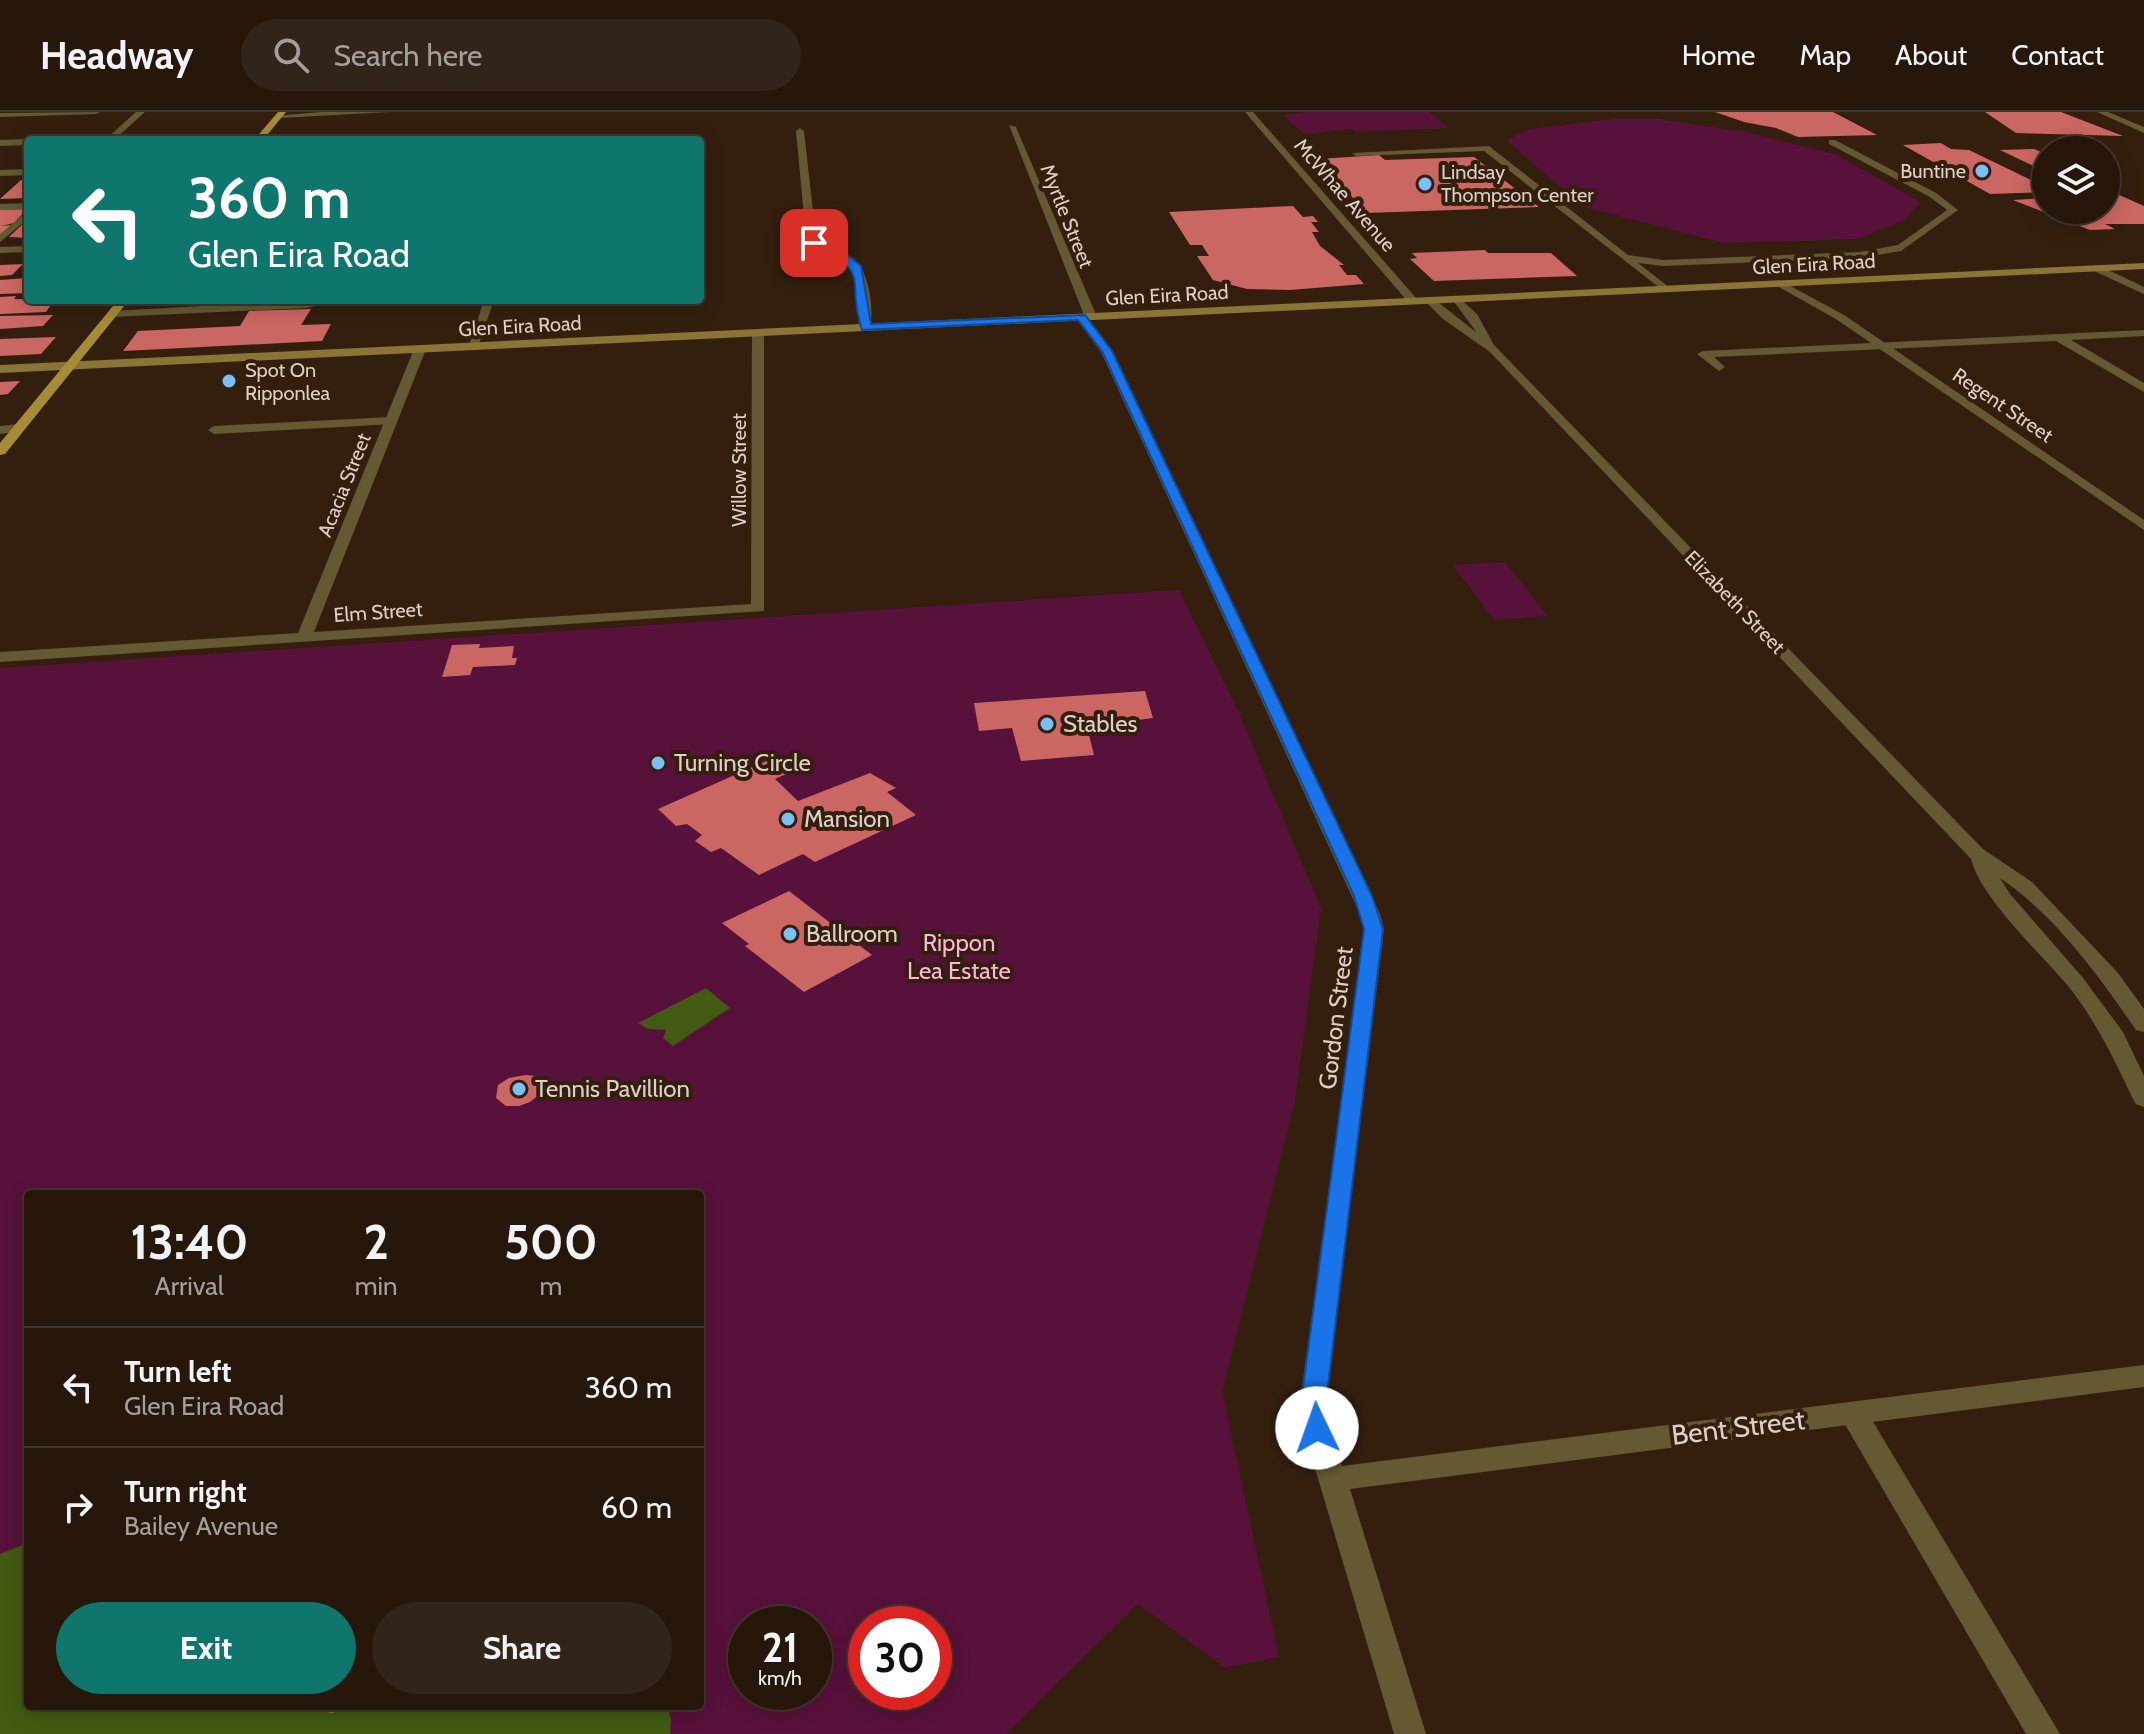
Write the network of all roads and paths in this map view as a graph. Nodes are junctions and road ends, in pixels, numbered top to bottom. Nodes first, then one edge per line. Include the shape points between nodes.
1 (96, 112) edge
2 (141, 112) edge
3 (386, 112) edge
4 (1249, 112) edge
5 (2101, 112) edge
6 (280, 114) edge
7 (0, 115) edge
8 (1012, 127) dead end
9 (2144, 130) edge
10 (800, 131) dead end
11 (114, 136) edge
12 (261, 136) edge
13 (24, 142) edge
14 (1832, 142) dead end
15 (0, 143) edge
16 (1356, 153) dead end
17 (24, 172) edge
18 (0, 173) edge
19 (24, 206) edge
20 (0, 207) edge
21 (24, 218) edge
22 (0, 239) edge
23 (24, 249) edge
24 (0, 250) edge
25 (1627, 258) junction
26 (2144, 266) edge
27 (2118, 268) junction
28 (2098, 269) junction
29 (2144, 281) edge
30 (1798, 283) junction
31 (1781, 284) junction
32 (1665, 289) junction
33 (2144, 291) edge
34 (1457, 299) junction
35 (1413, 301) junction
36 (1430, 301) junction
37 (121, 304) edge
38 (308, 304) edge
39 (488, 304) edge
40 (112, 314) junction
41 (1091, 317) junction
42 (1840, 317) junction
43 (866, 327) junction
44 (758, 333) junction
45 (2144, 333) edge
46 (2058, 337) junction
47 (1880, 345) junction
48 (472, 347) junction
49 (420, 349) junction
50 (1494, 350) junction
51 (1107, 351) junction
52 (72, 365) junction
53 (1719, 367) dead end
54 (0, 369) edge
55 (2144, 388) edge
56 (391, 421) junction
57 (19, 428) junction
58 (0, 430) edge
59 (214, 430) dead end
60 (0, 451) edge
61 (2144, 526) edge
62 (759, 608) joint
63 (304, 637) junction
64 (0, 657) edge
65 (1976, 853) junction
66 (2144, 1025) edge
67 (2144, 1099) edge
68 (2144, 1376) edge
69 (1853, 1413) junction
70 (1332, 1479) junction
71 (1410, 1734) edge
72 (2044, 1734) edge

1 - 7 street
2 - 11 street
3 - 6 street
4 - 35 street, McWhae Avenue
5 - 9 street
6 - 12 main road
8 - 41 street, Myrtle Street
10 - 43 street via 811,238 858,268
13 - 15 street
14 - 25 street via 1953,210 1901,248 1860,255 1663,263
16 - 25 street via 1486,148
17 - 18 street
19 - 20 street
21 - 22 street
23 - 24 street
25 - 32 street
26 - 27 main road, Glen Eira Road
27 - 28 main road, Glen Eira Road
27 - 29 street
28 - 30 main road, Glen Eira Road
28 - 33 street
30 - 31 main road, Glen Eira Road
30 - 42 street, Regent Street
31 - 32 main road, Glen Eira Road
31 - 42 street, Regent Street
32 - 34 main road, Glen Eira Road
34 - 36 main road, Glen Eira Road
34 - 50 street, Elizabeth Street
35 - 36 main road, Glen Eira Road
35 - 41 main road, Glen Eira Road
36 - 50 street, Elizabeth Street
37 - 40 main road
38 - 40 street
39 - 48 street
40 - 52 main road
41 - 43 main road, Glen Eira Road
41 - 51 street, Gordon Street
41 - 51 street, Gordon Street via 1106,331
42 - 47 street, Regent Street
43 - 44 main road, Glen Eira Road
44 - 48 main road, Glen Eira Road
44 - 62 street, Willow Street
45 - 46 street
46 - 47 street
46 - 55 street
47 - 53 street via 1703,354
47 - 61 street, Regent Street
48 - 49 main road, Glen Eira Road
49 - 52 main road, Glen Eira Road
49 - 56 street, Acacia Street
50 - 65 street, Elizabeth Street
51 - 70 street, Gordon Street via 1357,882 1374,929 1314,1395
52 - 54 main road, Glen Eira Road
52 - 57 main road
56 - 59 street
56 - 63 street, Acacia Street
57 - 58 street
57 - 60 main road
62 - 63 street, Elm Street
63 - 64 street, Elm Street
65 - 66 street, Elizabeth Street via 2025,886 2111,978
65 - 67 street, Elizabeth Street via 2002,897 2112,1032
68 - 69 street, Bent Street
69 - 70 street, Bent Street
69 - 72 street
70 - 71 street, Gordon Street

